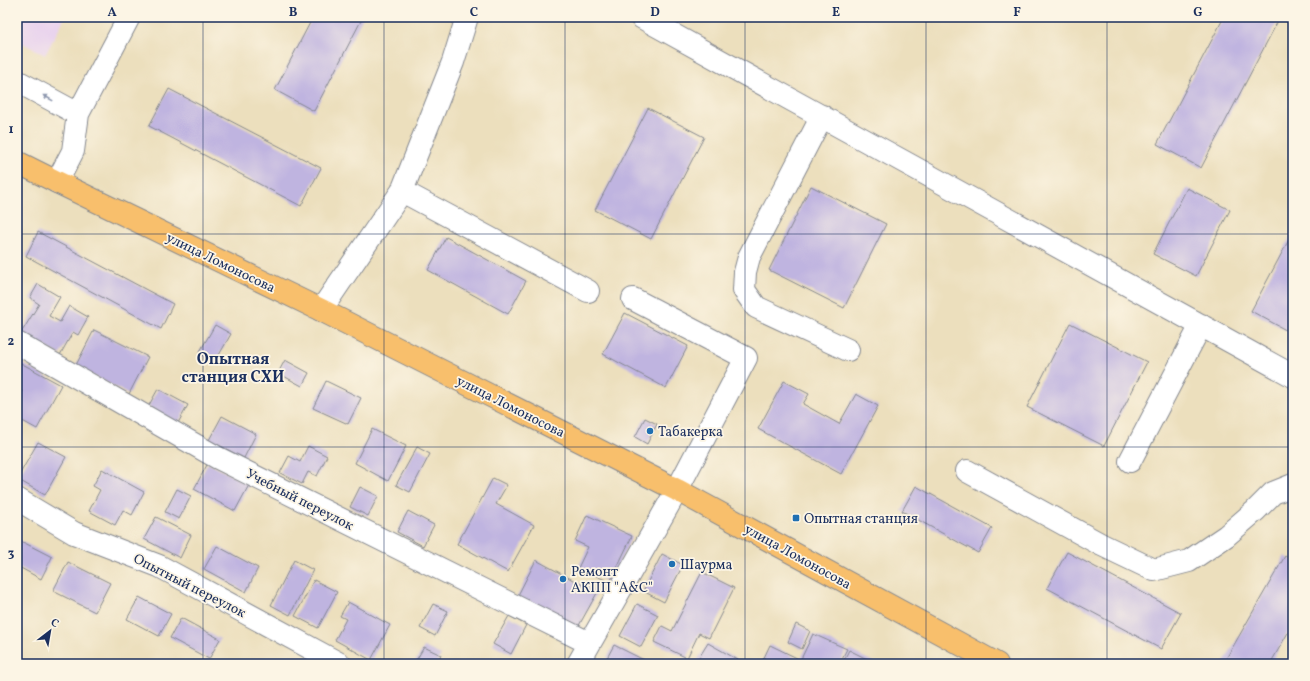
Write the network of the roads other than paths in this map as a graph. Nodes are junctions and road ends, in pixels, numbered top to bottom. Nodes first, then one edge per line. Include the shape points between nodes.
1 (129, 17) edge
2 (467, 17) edge
3 (641, 17) edge
4 (17, 81) edge
5 (78, 114) junction
6 (822, 116) junction
7 (17, 162) edge
8 (57, 182) junction
9 (402, 191) junction
10 (588, 291) dead end
11 (633, 299) dead end
12 (321, 310) junction
13 (1200, 324) junction
14 (17, 343) edge
15 (848, 350) dead end
16 (1293, 376) edge
17 (1130, 461) dead end
18 (967, 471) dead end
19 (1293, 485) edge
20 (677, 490) junction
21 (17, 500) edge
22 (589, 643) junction
23 (340, 664) edge
24 (578, 664) edge
25 (997, 664) edge

1 - 5 street
2 - 9 street via 453,62
3 - 6 street
5 -> 4 street
5 - 8 street via 73,151
6 - 13 street
6 - 15 street via 749,257 744,290 756,307
7 - 8 main road, улица Ломоносова
8 - 12 main road, улица Ломоносова
9 - 10 street
9 - 12 street
11 - 20 street via 746,358
12 - 20 main road, улица Ломоносова
13 - 16 street
13 - 17 street
14 - 22 street, Учебный переулок via 218,458
18 - 19 street via 1102,545 1154,570 1189,561 1226,536 1273,493
20 - 22 street
20 - 25 main road, улица Ломоносова
21 - 23 street, Опытный переулок via 74,532 159,566
22 - 24 street

